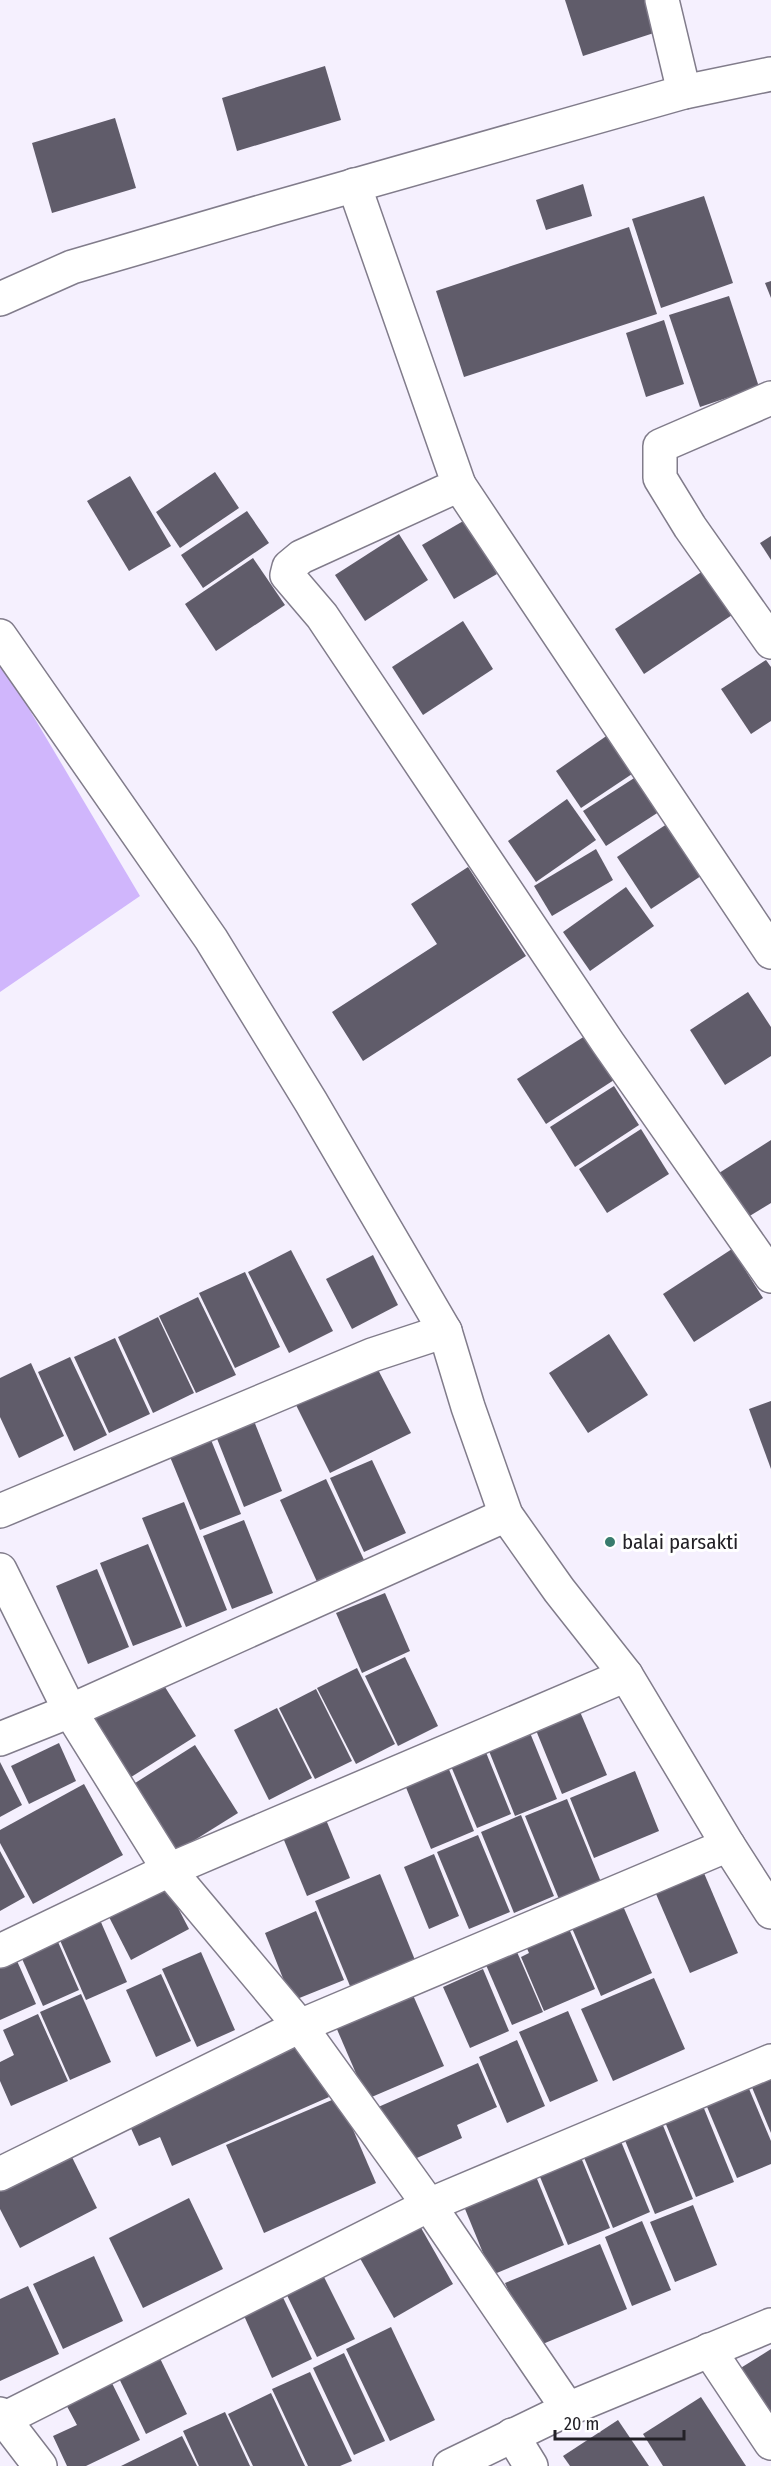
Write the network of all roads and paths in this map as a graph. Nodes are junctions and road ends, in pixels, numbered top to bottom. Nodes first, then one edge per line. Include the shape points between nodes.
1 (662, 0) edge
2 (771, 74) edge
3 (684, 92) junction
4 (354, 185) junction
5 (3, 287) edge
6 (771, 398) edge
7 (459, 485) junction
8 (0, 636) edge
9 (771, 642) edge
10 (771, 952) edge
11 (771, 1276) edge
12 (445, 1331) junction
13 (0, 1511) edge
14 (506, 1515) junction
15 (0, 1570) edge
16 (626, 1675) junction
17 (70, 1711) junction
18 (0, 1739) edge
19 (728, 1845) junction
20 (169, 1870) junction
21 (771, 1912) edge
22 (0, 1951) edge
23 (300, 2026) junction
24 (771, 2061) edge
25 (0, 2174) edge
26 (429, 2205) junction
27 (771, 2325) edge
28 (709, 2350) junction
29 (568, 2409) junction
30 (1, 2418) edge
31 (512, 2435) junction
32 (771, 2443) edge
33 (40, 2466) edge
34 (450, 2466) edge
35 (531, 2466) edge

1 - 3 street
2 - 3 street
3 - 4 street
4 - 5 street
4 - 7 street
6 - 9 street via 660,446 660,478
7 - 10 street
7 - 11 street via 301,557 289,567 287,575 322,616 602,1033
8 - 12 street via 211,939
12 - 13 street via 372,1355
12 - 14 street
14 - 16 street
14 - 17 street
15 - 17 street
16 - 19 street
16 - 20 street
17 - 18 street
17 - 20 street
19 - 21 street
19 - 23 street
20 - 22 street
20 - 23 street
23 - 25 street
23 - 26 street
24 - 26 street
26 - 29 street
26 - 30 street
27 - 28 street
28 - 29 street
28 - 32 street
29 - 31 street
30 - 33 street
31 - 34 street
31 - 35 street

